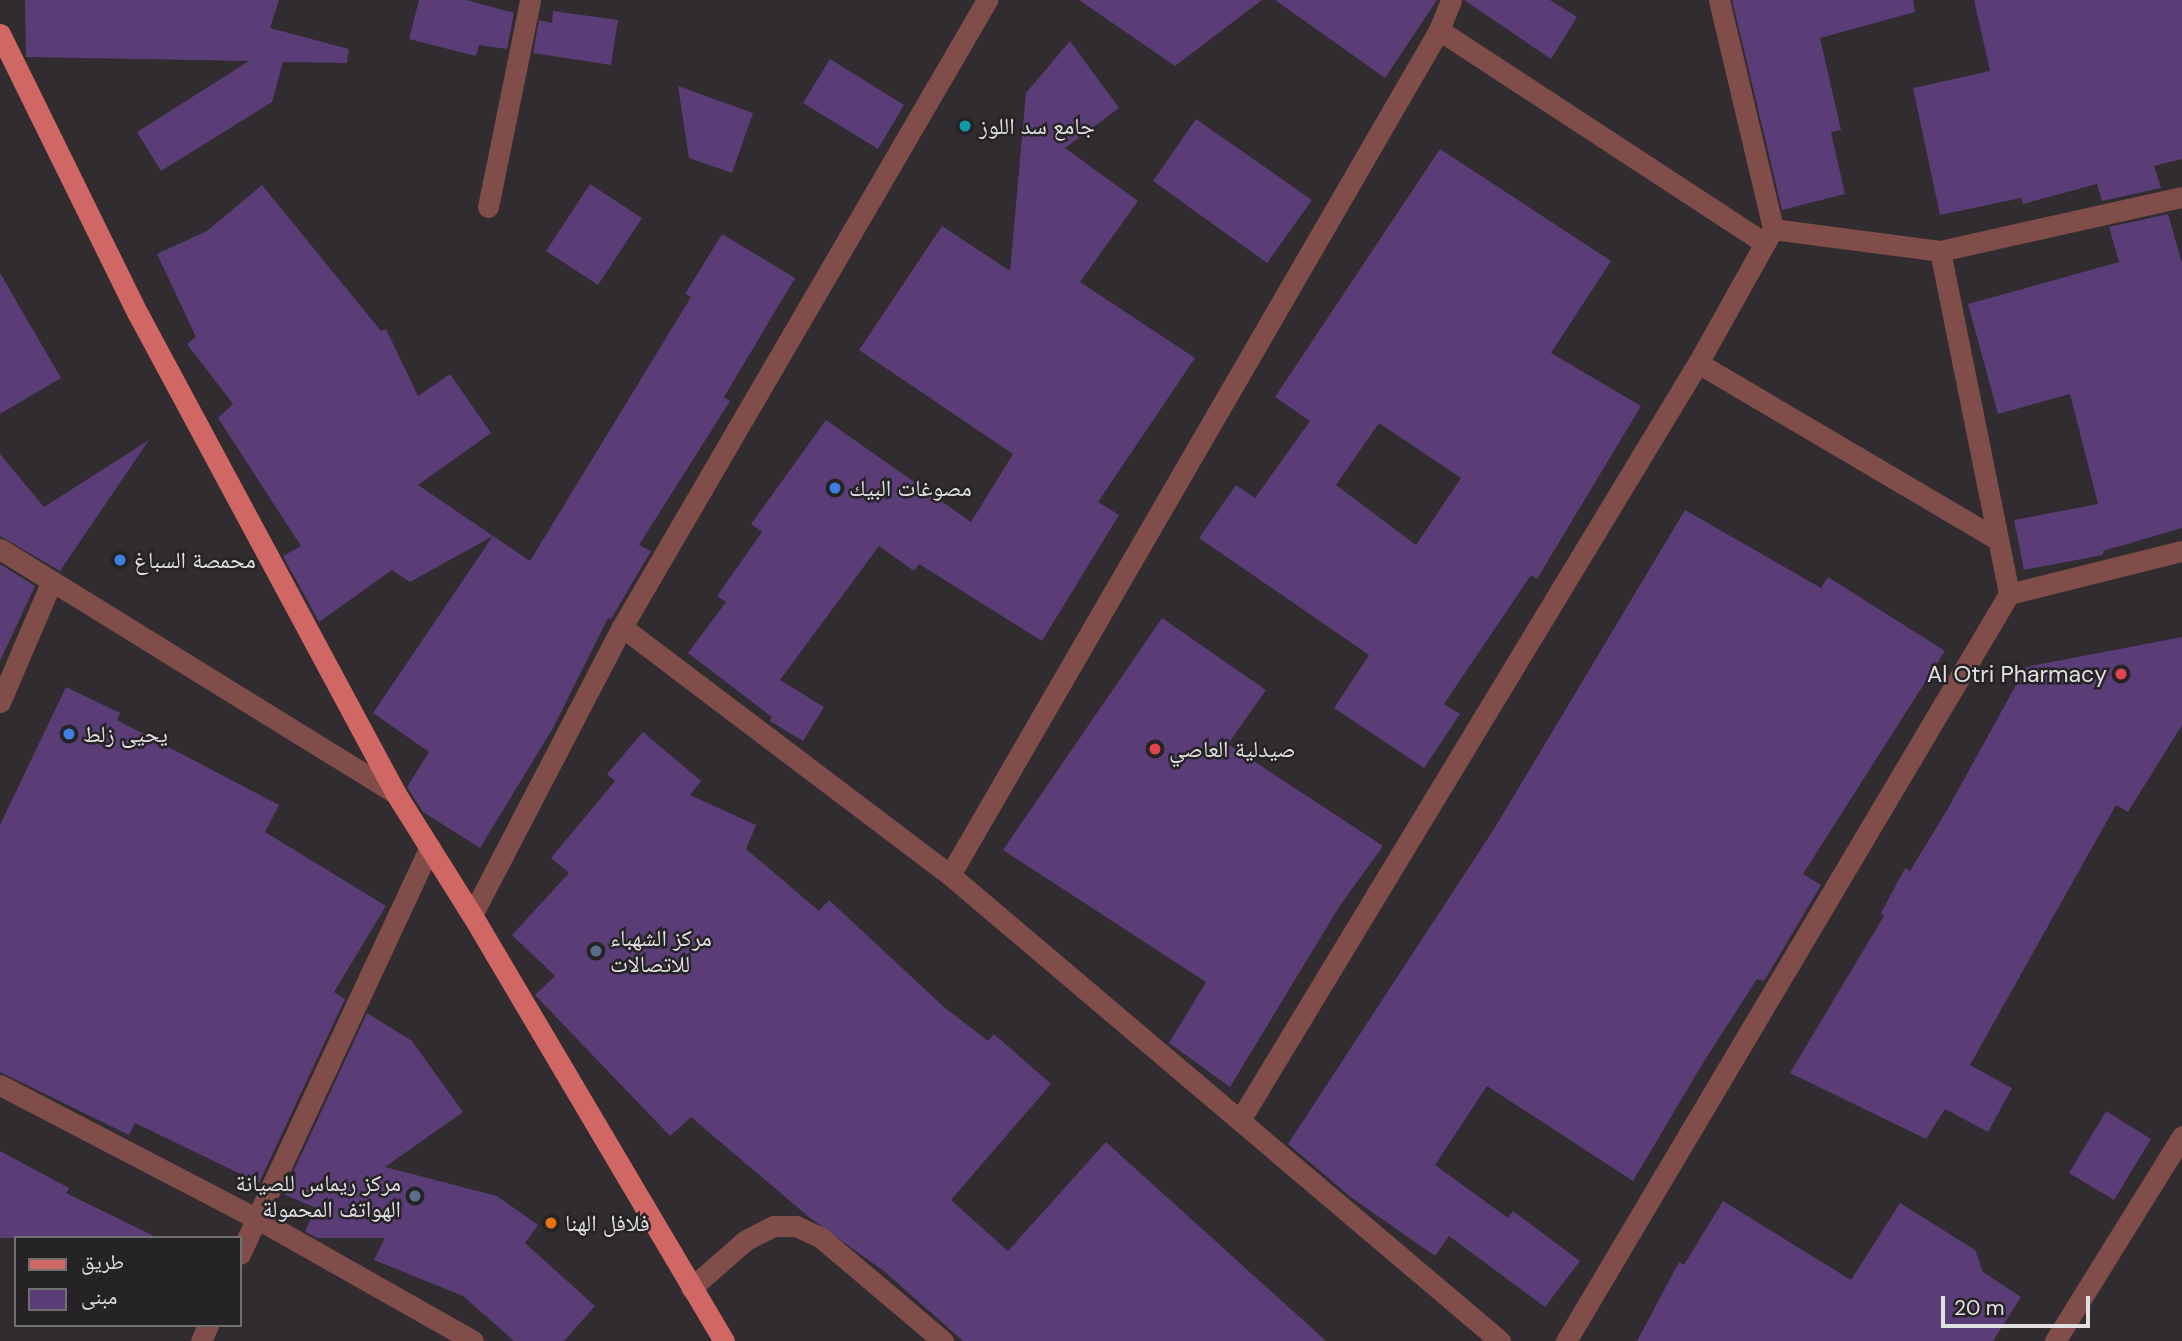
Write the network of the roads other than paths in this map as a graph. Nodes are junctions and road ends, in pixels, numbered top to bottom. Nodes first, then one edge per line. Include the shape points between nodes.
1 (530, 0) edge
2 (987, 0) edge
3 (1451, 0) edge
4 (1718, 0) edge
5 (1438, 30) junction
6 (0, 34) edge
7 (2182, 197) edge
8 (488, 207) dead end
9 (1769, 236) junction
10 (1940, 251) junction
11 (1698, 363) junction
12 (1997, 538) junction
13 (0, 549) edge
14 (2182, 551) edge
15 (51, 583) junction
16 (2009, 594) junction
17 (622, 627) junction
18 (0, 702) edge
19 (396, 793) junction
20 (430, 847) junction
21 (950, 875) junction
22 (472, 915) junction
23 (0, 1085) edge
24 (1240, 1120) junction
25 (2182, 1136) edge
26 (256, 1218) junction
27 (242, 1250) edge
28 (691, 1288) junction
29 (473, 1341) edge
30 (724, 1341) edge
31 (943, 1341) edge
32 (1500, 1341) edge
33 (1566, 1341) edge
34 (2055, 1341) edge

1 - 8 street
2 - 17 street
3 - 5 street
4 - 9 street
5 - 9 street
5 - 21 street
6 - 19 main road via 138,314
7 - 10 street
9 - 10 street
9 - 11 street
10 - 12 street
11 - 12 street
11 - 24 street
12 - 16 street
13 - 15 street
14 - 16 street
15 - 18 street
15 - 19 street
16 - 33 street
17 - 21 street
17 - 22 street
19 - 20 main road
20 - 22 main road
20 - 26 street
21 - 24 street
22 - 28 main road
23 - 26 street
24 - 32 street
25 - 34 street
26 - 27 street
26 - 29 street
28 - 30 main road
28 - 31 street via 746,1240 774,1226 796,1226 820,1237

